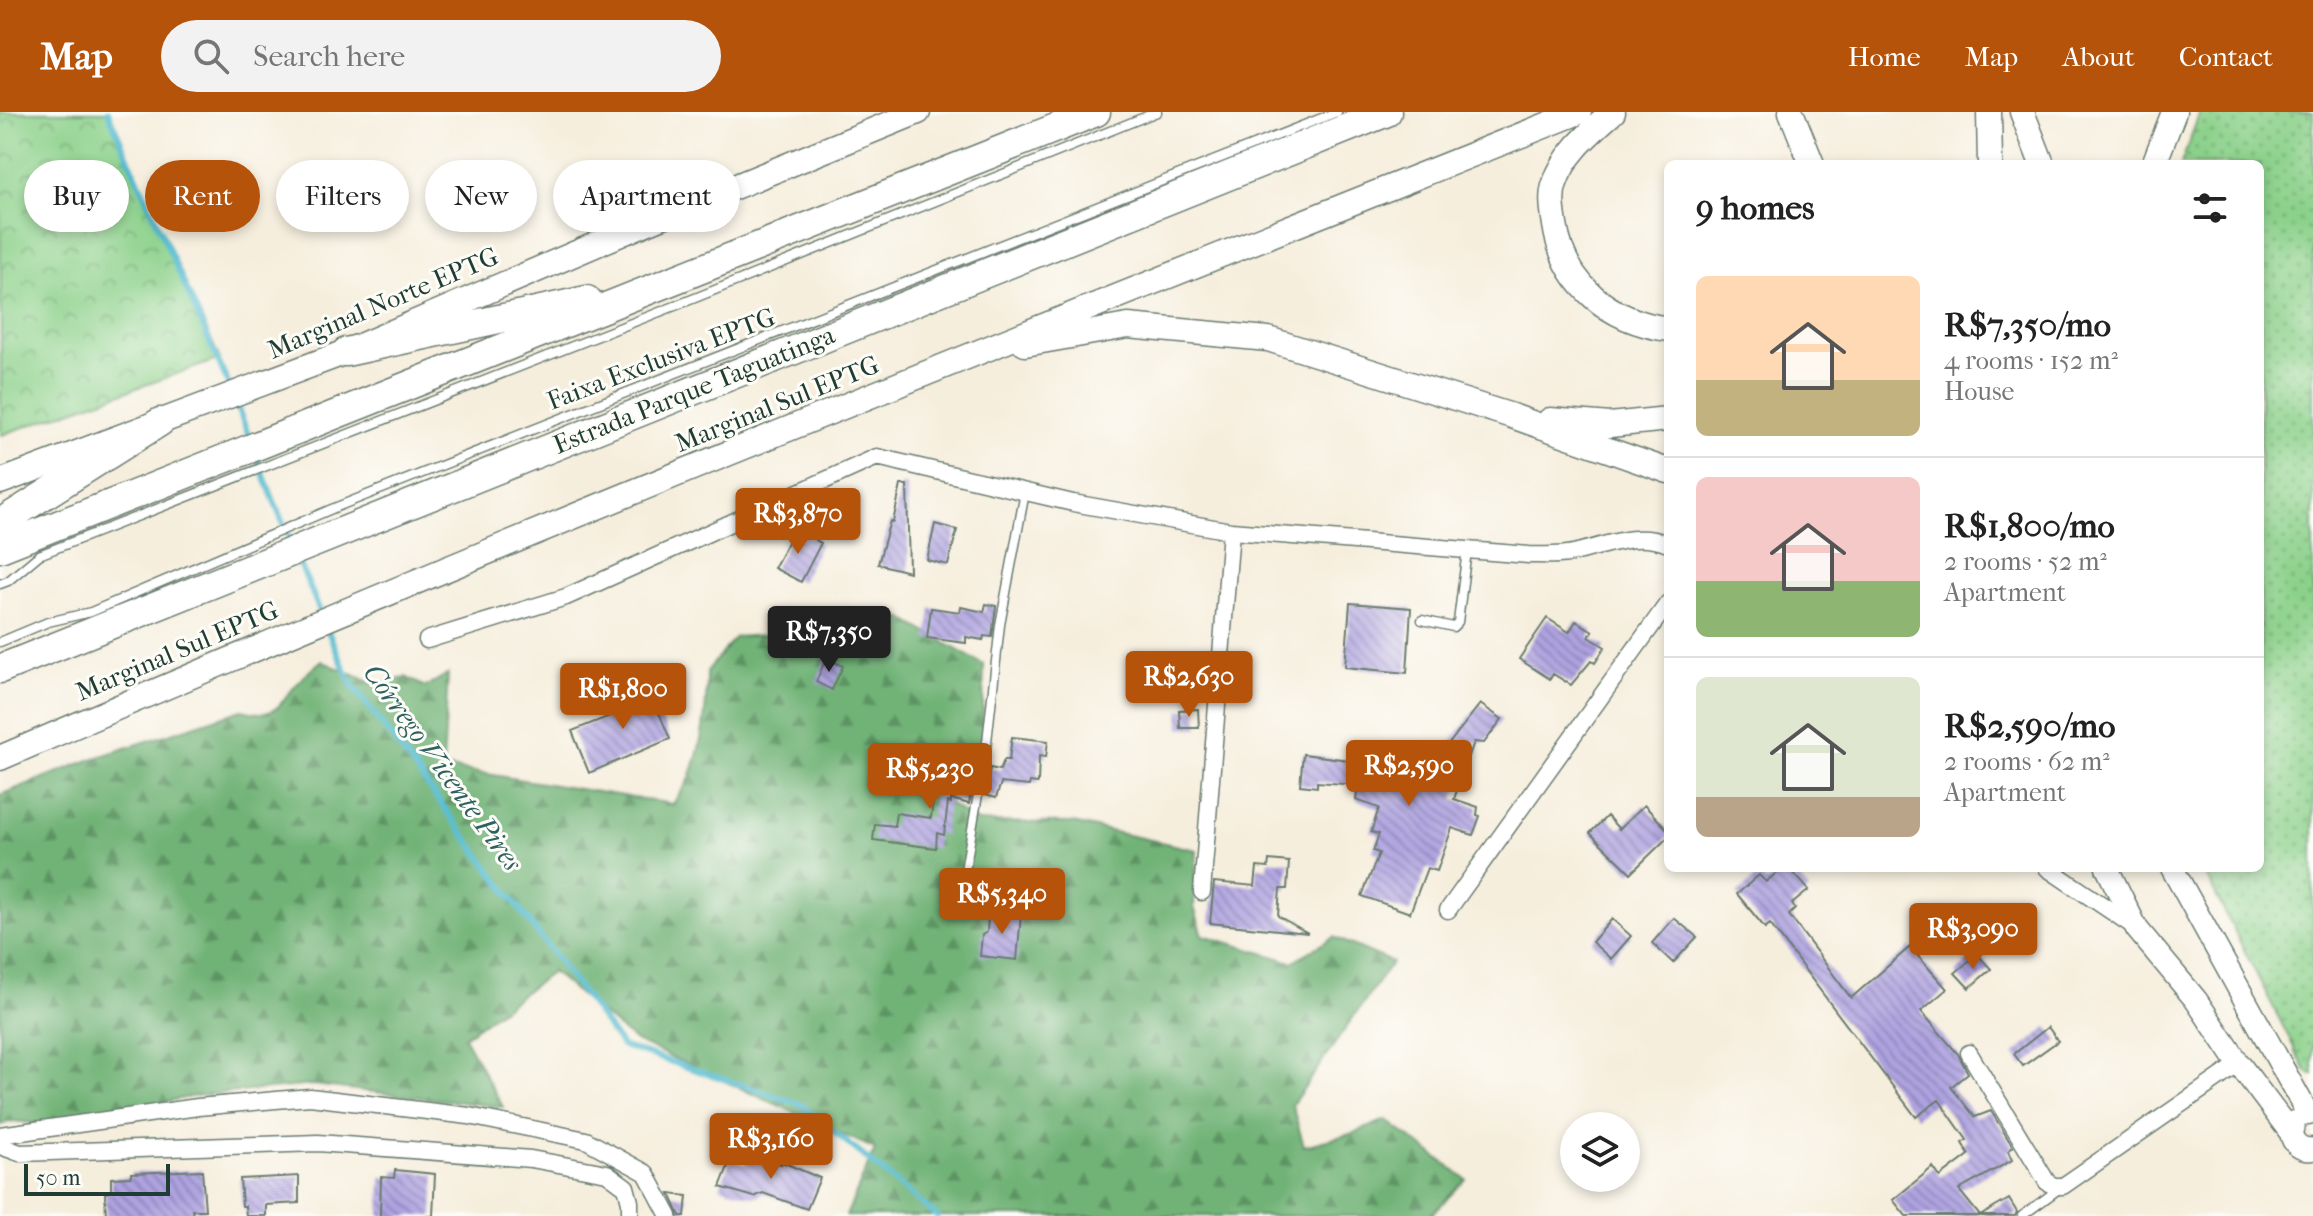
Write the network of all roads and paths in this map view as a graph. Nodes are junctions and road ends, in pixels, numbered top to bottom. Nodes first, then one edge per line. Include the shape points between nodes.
1 (918, 112) edge
2 (1096, 112) edge
3 (1157, 112) edge
4 (1337, 112) edge
5 (1387, 112) edge
6 (1579, 112) edge
7 (1613, 112) edge
8 (1791, 112) edge
9 (1989, 112) edge
10 (2022, 112) edge
11 (2174, 112) edge
12 (1810, 160) edge
13 (1990, 160) edge
14 (2040, 160) edge
15 (2156, 160) edge
16 (670, 283) junction
17 (1664, 328) edge
18 (980, 351) junction
19 (346, 352) junction
20 (1512, 416) junction
21 (1664, 419) edge
22 (160, 422) junction
23 (297, 440) junction
24 (225, 470) junction
25 (1664, 470) edge
26 (0, 482) edge
27 (1025, 491) junction
28 (336, 521) junction
29 (0, 523) edge
30 (1231, 531) junction
31 (1664, 543) edge
32 (0, 548) edge
33 (1467, 550) junction
34 (261, 551) junction
35 (0, 584) edge
36 (1664, 609) edge
37 (1422, 620) dead end
38 (427, 640) dead end
39 (0, 642) edge
40 (0, 669) edge
41 (0, 758) edge
42 (2053, 872) edge
43 (2109, 872) edge
44 (2174, 872) edge
45 (1202, 892) dead end
46 (961, 894) dead end
47 (1448, 910) dead end
48 (2137, 929) junction
49 (1969, 1053) dead end
50 (2239, 1064) junction
51 (2311, 1115) edge
52 (0, 1135) edge
53 (0, 1146) edge
54 (2305, 1149) edge
55 (2063, 1186) junction
56 (630, 1216) edge
57 (669, 1216) edge
58 (2022, 1216) edge

1 - 19 main road, Marginal Norte EPTG
2 - 16 highway
3 - 23 lane, Faixa Exclusiva EPTG via 680,304
4 - 28 lane, Faixa Exclusiva EPTG
5 - 28 highway, Estrada Parque Taguatinga
6 - 18 main road, Marginal Sul EPTG
7 - 17 main road via 1565,162 1554,184 1556,232 1564,260 1580,286 1608,310
8 - 12 main road
9 - 13 main road
10 - 14 main road
11 - 15 main road
16 - 19 highway
16 - 23 highway
18 - 20 main road via 1128,326 1268,339
18 - 41 main road, Marginal Sul EPTG via 296,630
19 - 22 main road, Marginal Norte EPTG
20 - 21 main road via 1610,425
20 - 25 main road
22 - 26 main road, Marginal Norte EPTG
22 - 29 highway
23 - 24 highway
24 - 32 highway
24 - 35 lane via 39,555
27 - 30 street
27 - 38 street via 877,457 566,597
27 - 46 lane
28 - 34 highway, Estrada Parque Taguatinga
30 - 33 street
30 - 45 street
31 - 33 street via 1627,538 1541,555
33 - 37 lane via 1458,622 1453,627
34 - 39 lane
34 - 40 highway, Estrada Parque Taguatinga
36 - 47 street
42 - 48 street
43 - 48 main road
44 - 51 main road
48 - 50 main road via 2196,1000
49 - 55 street via 2047,1182
50 - 54 main road
50 - 55 street
51 - 54 main road via 2295,1120
52 - 57 street via 310,1097 469,1116 586,1140 646,1173
53 - 56 street via 20,1153 318,1143 531,1159 607,1173 626,1187
55 - 58 lane

